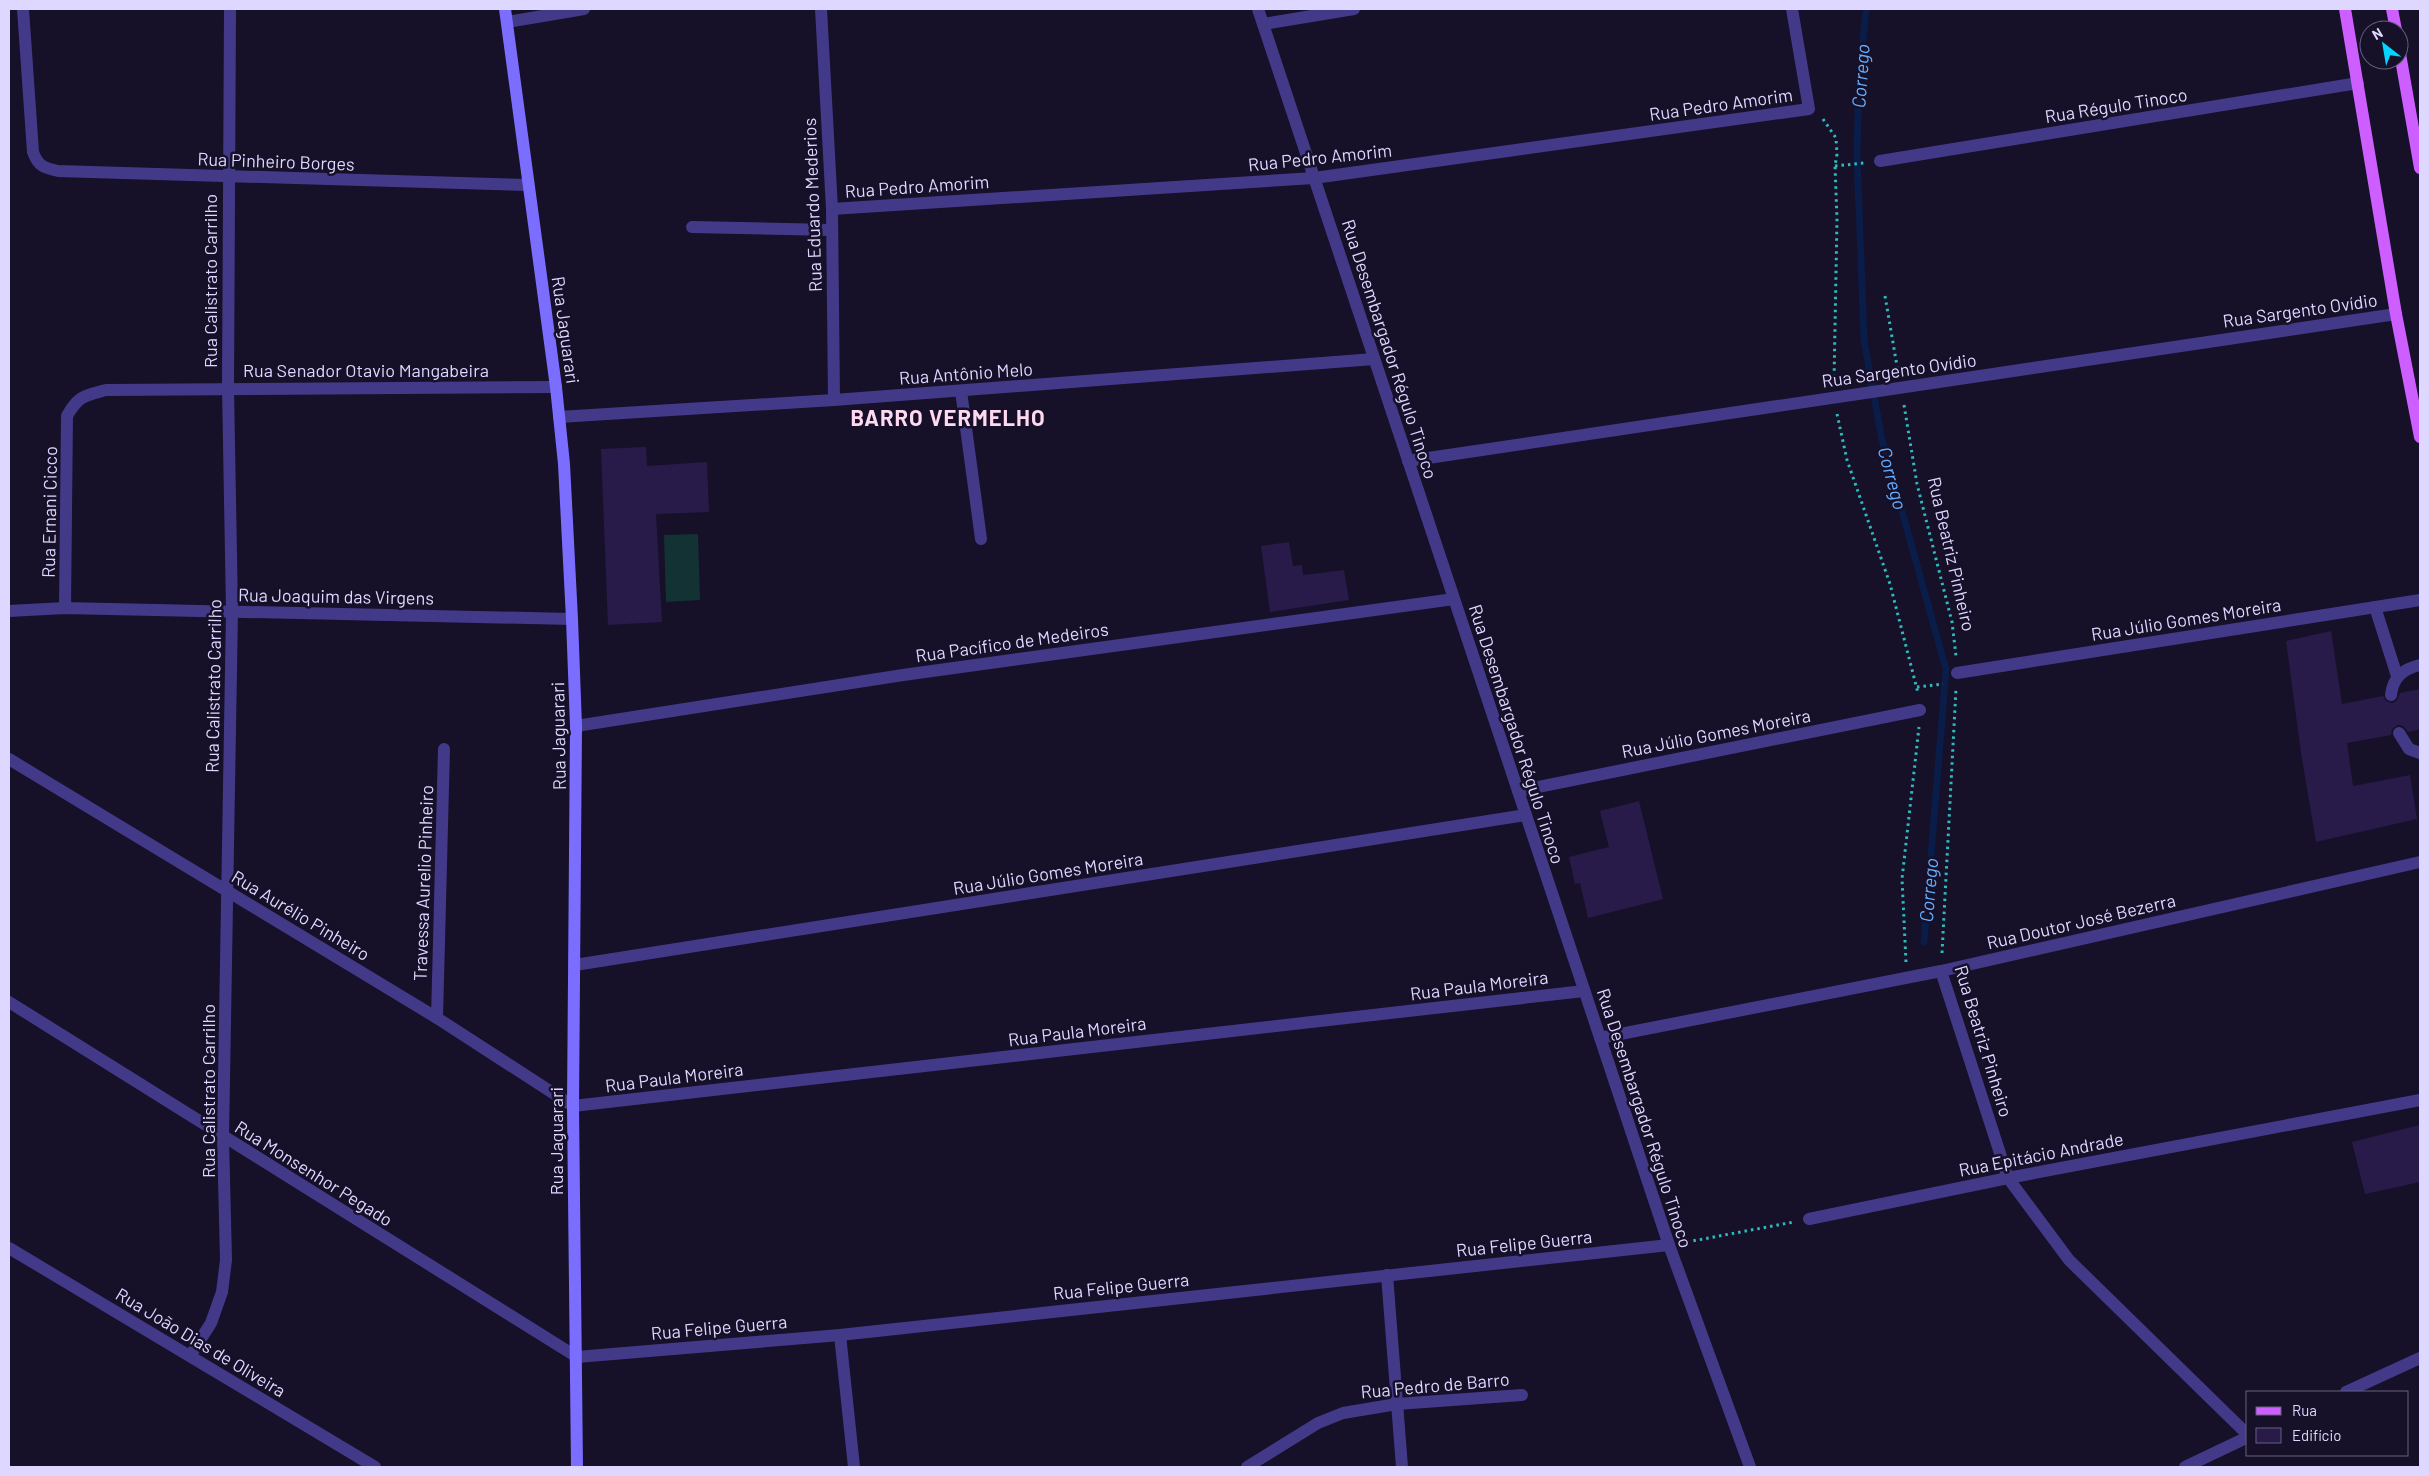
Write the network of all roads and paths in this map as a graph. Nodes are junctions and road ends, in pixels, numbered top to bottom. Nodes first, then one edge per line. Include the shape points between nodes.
1 (23, 9) edge
2 (230, 9) edge
3 (584, 9) edge
4 (821, 9) edge
5 (1258, 9) edge
6 (1354, 9) edge
7 (1792, 9) edge
8 (2345, 9) edge
9 (506, 15) edge
10 (1263, 24) junction
11 (2403, 70) edge
12 (2358, 83) junction
13 (1809, 109) junction
14 (1880, 161) joint
15 (1835, 166) junction
16 (2420, 168) edge
17 (228, 177) junction
18 (1314, 178) junction
19 (528, 185) junction
20 (832, 210) junction
21 (692, 227) dead end
22 (832, 230) junction
23 (1885, 296) dead end
24 (2396, 314) junction
25 (1374, 358) junction
26 (556, 387) junction
27 (228, 388) junction
28 (1897, 388) junction
29 (961, 390) junction
30 (1838, 397) junction
31 (834, 400) junction
32 (67, 416) joint
33 (559, 417) junction
34 (2420, 437) edge
35 (1408, 461) junction
36 (981, 539) dead end
37 (1454, 599) junction
38 (2420, 600) edge
39 (2374, 607) junction
40 (65, 608) junction
41 (9, 611) edge
42 (232, 611) junction
43 (572, 619) junction
44 (2420, 665) edge
45 (2397, 676) junction
46 (1957, 677) junction
47 (1917, 687) junction
48 (2391, 694) dead end
49 (1920, 710) junction
50 (576, 726) junction
51 (2399, 733) dead end
52 (444, 749) dead end
53 (2420, 753) edge
54 (9, 759) edge
55 (1518, 791) junction
56 (1526, 815) junction
57 (2420, 862) edge
58 (227, 890) junction
59 (575, 965) junction
60 (1941, 971) junction
61 (1907, 978) junction
62 (1584, 991) junction
63 (9, 1002) edge
64 (437, 1018) junction
65 (1600, 1038) junction
66 (2420, 1100) edge
67 (573, 1106) junction
68 (223, 1138) junction
69 (2008, 1178) junction
70 (1809, 1219) joint
71 (1669, 1245) junction
72 (9, 1248) edge
73 (1387, 1275) junction
74 (840, 1335) junction
75 (190, 1356) junction
76 (576, 1356) junction
77 (2420, 1358) edge
78 (2348, 1391) edge
79 (1522, 1395) dead end
80 (1397, 1404) junction
81 (2246, 1434) edge
82 (2246, 1437) edge
83 (375, 1467) edge
84 (577, 1467) edge
85 (854, 1467) edge
86 (1247, 1467) edge
87 (1402, 1467) edge
88 (1750, 1467) edge
89 (2185, 1467) edge

1 - 17 street, Rua Pinheiro Borges via 37,163 58,171
2 - 17 street, Rua Calistrato Carrilho
3 - 9 street
4 - 20 street, Rua Eduardo Mederios
5 - 10 street, Rua Desembargador Régulo Tinoco
6 - 10 street
7 - 13 street
8 - 12 main road
9 - 19 main road, Rua Jaguarari
10 - 18 street, Rua Desembargador Régulo Tinoco
11 - 16 main road
12 - 14 street, Rua Régulo Tinoco
12 - 24 main road
13 - 15 path via 1821,116 1836,138
13 - 18 street, Rua Pedro Amorim
14 - 15 path
15 - 30 path
17 - 19 street, Rua Pinheiro Borges
17 - 27 street, Rua Calistrato Carrilho
18 - 20 street, Rua Pedro Amorim
18 - 25 street, Rua Desembargador Régulo Tinoco
19 - 26 main road, Rua Jaguarari
20 - 22 street, Rua Eduardo Mederios
21 - 22 street
22 - 31 street, Rua Eduardo Mederios
23 - 28 path, Rua Beatriz Pinheiro
24 - 28 street, Rua Sargento Ovídio
24 - 34 main road
25 - 29 street, Rua Antônio Melo
25 - 35 street, Rua Desembargador Régulo Tinoco
26 - 27 street, Rua Senador Otavio Mangabeira
26 - 33 main road, Rua Jaguarari
27 - 32 street, Rua Senador Otavio Mangabeira via 106,390 82,396
27 - 42 street, Rua Calistrato Carrilho
28 - 30 street, Rua Sargento Ovídio
28 - 46 path, Rua Beatriz Pinheiro via 1952,622
29 - 31 street, Rua Antônio Melo
29 - 36 street
30 - 35 street, Rua Sargento Ovídio
30 - 47 path via 1847,460 1890,584
31 - 33 street, Rua Antônio Melo
32 - 40 street, Rua Ernani Cicco
33 - 43 main road, Rua Jaguarari
35 - 37 street, Rua Desembargador Régulo Tinoco
37 - 50 street, Rua Pacífico de Medeiros via 903,675
37 - 55 street, Rua Desembargador Régulo Tinoco
38 - 39 street, Rua Júlio Gomes Moreira
39 - 45 street
39 - 46 street, Rua Júlio Gomes Moreira
40 - 41 street, Rua Joaquim das Virgens
40 - 42 street, Rua Joaquim das Virgens
42 - 43 street, Rua Joaquim das Virgens
42 - 58 street, Rua Calistrato Carrilho
43 - 50 main road, Rua Jaguarari
44 - 45 street
45 - 48 street
46 - 47 path
46 - 60 path, Rua Beatriz Pinheiro
47 - 49 path
49 - 55 street, Rua Júlio Gomes Moreira
49 - 61 path via 1902,879
50 - 59 main road, Rua Jaguarari
51 - 53 street via 2409,748
52 - 64 street, Travessa Aurelio Pinheiro
54 - 58 street, Rua Aurélio Pinheiro
55 - 56 street, Rua Desembargador Régulo Tinoco
56 - 59 street, Rua Júlio Gomes Moreira
56 - 62 street, Rua Desembargador Régulo Tinoco
57 - 60 street, Rua Doutor José Bezerra
58 - 64 street, Rua Aurélio Pinheiro
58 - 68 street, Rua Calistrato Carrilho
59 - 67 main road, Rua Jaguarari
60 - 61 street, Rua Doutor José Bezerra
60 - 69 street, Rua Beatriz Pinheiro
61 - 65 street, Rua Doutor José Bezerra
62 - 65 street, Rua Desembargador Régulo Tinoco
62 - 67 street, Rua Paula Moreira
63 - 68 street, Rua Monsenhor Pegado
64 - 67 street, Rua Aurélio Pinheiro
65 - 71 street, Rua Desembargador Régulo Tinoco
66 - 69 street, Rua Epitácio Andrade
67 - 76 main road, Rua Jaguarari
68 - 75 street, Rua Calistrato Carrilho via 226,1260 222,1292 211,1322
68 - 76 street, Rua Monsenhor Pegado
69 - 70 street, Rua Epitácio Andrade
69 - 81 street, Rua Beatriz Pinheiro via 2069,1260
70 - 71 path
71 - 73 street, Rua Felipe Guerra
71 - 88 street, Rua Desembargador Régulo Tinoco
72 - 75 street, Rua João Dias de Oliveira
73 - 74 street, Rua Felipe Guerra
73 - 80 street
74 - 76 street, Rua Felipe Guerra
74 - 85 street
75 - 83 street, Rua João Dias de Oliveira
76 - 84 main road, Rua Jaguarari
77 - 78 street
79 - 80 street, Rua Pedro de Barro
80 - 86 street, Rua Pedro de Barro via 1343,1413 1318,1423
80 - 87 street
82 - 89 street

